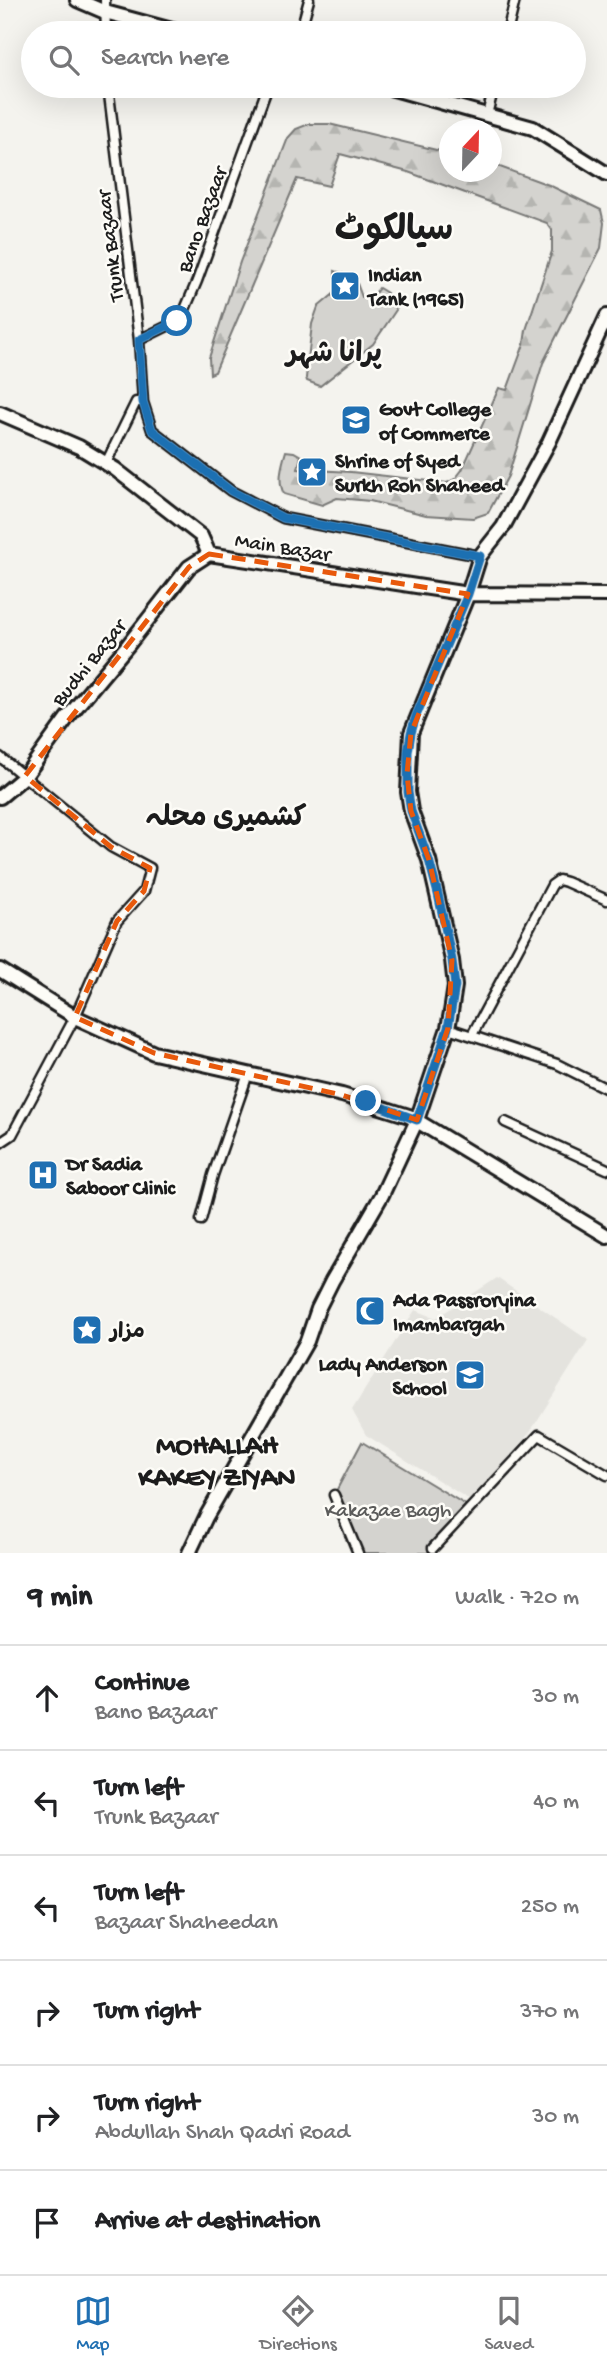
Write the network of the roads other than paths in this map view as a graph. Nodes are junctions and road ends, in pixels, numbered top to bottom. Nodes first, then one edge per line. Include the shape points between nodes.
1 (77, 0) edge
2 (309, 0) edge
3 (515, 0) edge
4 (105, 6) edge
5 (148, 21) edge
6 (303, 21) edge
7 (510, 21) edge
8 (109, 98) edge
9 (264, 98) edge
10 (426, 98) edge
11 (491, 98) edge
12 (487, 115) junction
13 (607, 174) edge
14 (607, 316) edge
15 (139, 340) junction
16 (143, 402) junction
17 (0, 413) edge
18 (106, 463) junction
19 (209, 554) junction
20 (480, 556) junction
21 (468, 594) junction
22 (607, 595) edge
23 (0, 757) edge
24 (25, 776) junction
25 (0, 797) edge
26 (607, 900) edge
27 (0, 970) edge
28 (75, 1017) junction
29 (448, 1028) junction
30 (472, 1035) junction
31 (248, 1074) junction
32 (607, 1090) edge
33 (417, 1120) junction
34 (505, 1122) dead end
35 (0, 1143) edge
36 (607, 1169) edge
37 (201, 1220) dead end
38 (607, 1236) edge
39 (607, 1475) edge
40 (334, 1495) dead end
41 (433, 1548) dead end
42 (189, 1553) edge
43 (358, 1553) edge

1 - 4 street
2 - 6 street
3 - 7 street
4 - 5 street
8 - 15 street, Trunk Bazaar
9 - 15 street, Bano Bazaar via 183,314
10 - 12 street
11 - 12 street
12 - 13 street via 533,128
14 - 20 street via 549,442 503,527
15 - 16 street, Trunk Bazaar
16 - 18 street via 136,402
16 - 20 street, Trunk Bazaar via 152,430 164,441 231,491 283,518
17 - 18 street, Main Bazar
18 - 19 street, Main Bazar via 201,537
19 - 21 street, Main Bazar
19 - 24 street, Budhi Bazar via 189,566
20 - 21 street
21 - 22 street, Main Bazar
21 - 29 street via 416,716 407,774 411,811 429,860 452,960 455,986
23 - 24 street
24 - 25 street, Budhi Bazar
24 - 28 street via 111,847 150,868 144,891 117,920
26 - 30 street via 559,880 552,885
27 - 28 street
28 - 31 street via 154,1053
28 - 35 street via 12,1135
29 - 30 street
29 - 33 street
30 - 32 street via 557,1064
31 - 33 street via 366,1101
31 - 37 street
33 - 38 street
33 - 42 street via 382,1195 323,1299 307,1341
34 - 36 street
39 - 41 street via 539,1435
40 - 43 street

